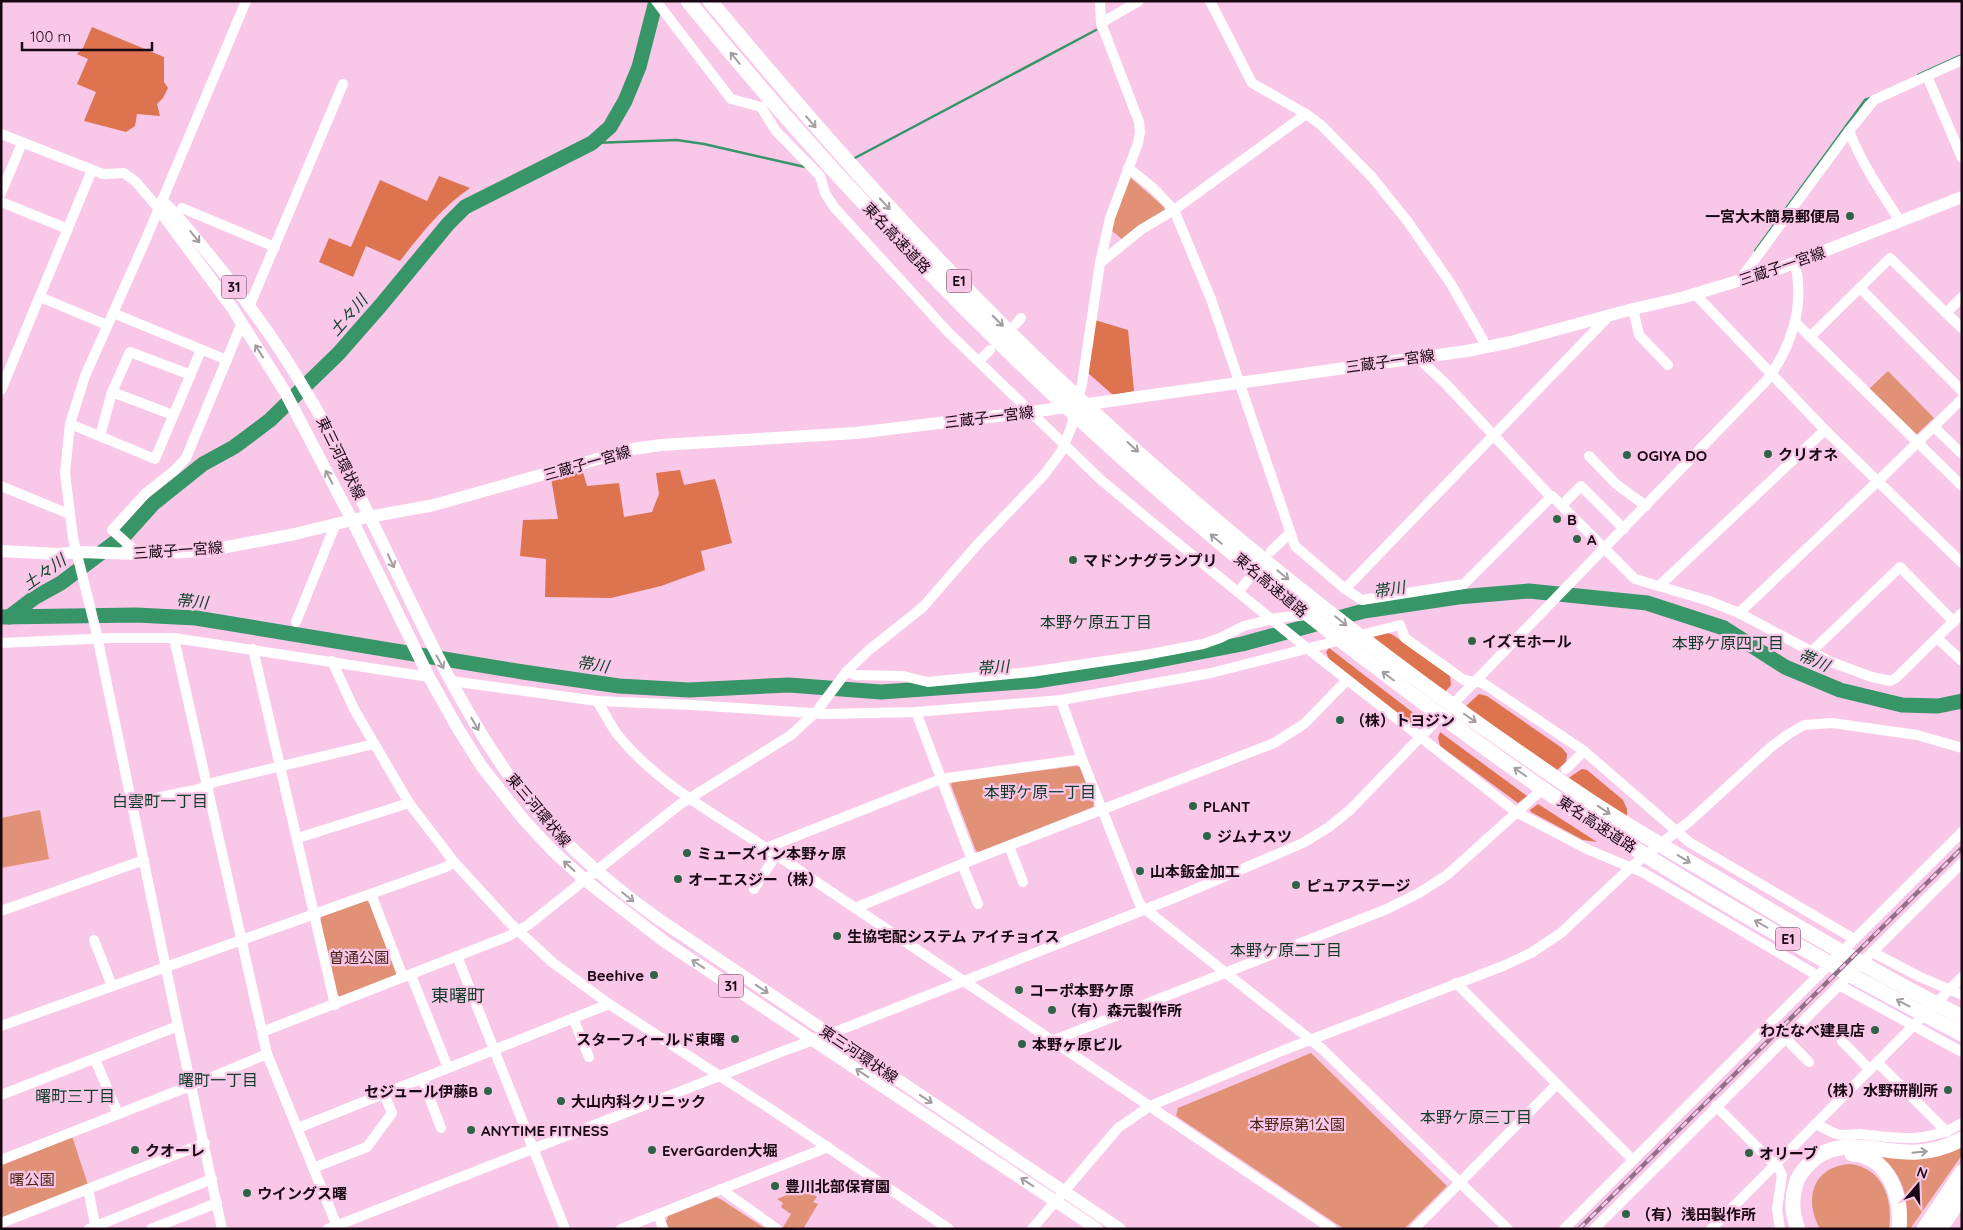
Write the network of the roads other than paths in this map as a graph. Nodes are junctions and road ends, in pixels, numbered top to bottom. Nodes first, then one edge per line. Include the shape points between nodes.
1 (246, 1) edge
2 (688, 1) edge
3 (710, 1) edge
4 (1100, 1) edge
5 (1139, 1) edge
6 (1210, 1) edge
7 (658, 4) edge
8 (1101, 23) junction
9 (1962, 60) edge
10 (1927, 76) junction
11 (343, 84) dead end
12 (1306, 114) junction
13 (1849, 131) junction
14 (1, 134) edge
15 (22, 143) junction
16 (1962, 158) edge
17 (1128, 168) junction
18 (92, 170) junction
19 (846, 173) junction
20 (1, 194) edge
21 (1962, 197) edge
22 (1, 202) edge
23 (160, 205) junction
24 (182, 208) dead end
25 (1174, 210) junction
26 (1900, 222) junction
27 (68, 229) junction
28 (275, 247) junction
29 (1100, 263) junction
30 (1795, 263) junction
31 (1739, 281) junction
32 (1860, 288) junction
33 (1695, 294) junction
34 (40, 297) junction
35 (1962, 297) edge
36 (250, 307) junction
37 (1633, 308) junction
38 (113, 313) junction
39 (1946, 313) junction
40 (1611, 314) junction
41 (1796, 323) junction
42 (242, 324) junction
43 (107, 325) junction
44 (1962, 328) edge
45 (1811, 336) junction
46 (1485, 347) junction
47 (202, 350) junction
48 (990, 350) dead end
49 (1418, 358) junction
50 (227, 360) junction
51 (979, 361) junction
52 (1668, 365) dead end
53 (1771, 374) junction
54 (191, 375) junction
55 (1240, 383) junction
56 (1, 390) edge
57 (1962, 391) edge
58 (112, 392) junction
59 (1962, 399) edge
60 (1076, 405) junction
61 (1031, 412) junction
62 (173, 415) junction
63 (1091, 419) junction
64 (70, 424) junction
65 (1934, 427) junction
66 (1825, 430) junction
67 (100, 436) junction
68 (1494, 437) junction
69 (1917, 443) junction
70 (1065, 445) junction
71 (1962, 454) edge
72 (1589, 456) dead end
73 (1878, 481) junction
74 (1, 486) edge
75 (1962, 486) edge
76 (1551, 498) junction
77 (1562, 505) junction
78 (1646, 506) junction
79 (69, 514) junction
80 (370, 517) junction
81 (352, 520) junction
82 (336, 523) junction
83 (1624, 529) junction
84 (1290, 533) junction
85 (1605, 548) junction
86 (1, 551) edge
87 (1271, 551) dead end
88 (80, 553) junction
89 (139, 554) junction
90 (1962, 563) edge
91 (1248, 580) dead end
92 (1659, 586) junction
93 (1345, 589) junction
94 (1238, 592) junction
95 (1740, 613) junction
96 (1962, 613) edge
97 (1307, 615) junction
98 (1273, 621) junction
99 (296, 622) dead end
100 (1954, 622) junction
101 (97, 635) junction
102 (174, 638) junction
103 (1937, 638) junction
104 (1, 643) edge
105 (1306, 647) junction
106 (253, 649) junction
107 (1811, 652) junction
108 (332, 661) junction
109 (1962, 661) edge
110 (847, 671) junction
111 (429, 676) junction
112 (1347, 680) junction
113 (451, 682) junction
114 (1474, 682) junction
115 (1061, 700) junction
116 (1456, 700) dead end
117 (597, 702) junction
118 (819, 709) junction
119 (916, 712) junction
120 (1433, 724) dead end
121 (1420, 737) junction
122 (374, 744) junction
123 (1962, 748) edge
124 (1584, 751) junction
125 (1082, 759) junction
126 (280, 767) junction
127 (1566, 769) dead end
128 (941, 779) junction
129 (207, 785) junction
130 (1536, 794) dead end
131 (690, 798) junction
132 (132, 803) junction
133 (410, 803) junction
134 (1103, 810) junction
135 (1516, 812) junction
136 (1676, 831) junction
137 (1962, 832) edge
138 (298, 838) junction
139 (1008, 846) junction
140 (766, 848) junction
141 (776, 855) junction
142 (144, 860) junction
143 (972, 860) junction
144 (454, 862) junction
145 (1962, 863) edge
146 (962, 864) junction
147 (1631, 867) junction
148 (598, 872) junction
149 (586, 881) junction
150 (1023, 882) dead end
151 (754, 888) dead end
152 (370, 894) junction
153 (978, 904) dead end
154 (855, 908) junction
155 (1145, 909) junction
156 (1, 911) edge
157 (314, 913) junction
158 (520, 931) junction
159 (242, 939) junction
160 (1854, 939) junction
161 (94, 940) dead end
162 (1872, 952) junction
163 (458, 956) junction
164 (166, 967) junction
165 (1225, 972) junction
166 (1878, 973) junction
167 (407, 976) junction
168 (1818, 976) junction
169 (1962, 977) edge
170 (964, 981) junction
171 (1456, 983) junction
172 (1839, 985) junction
173 (112, 986) junction
174 (1948, 989) junction
175 (1962, 996) edge
176 (609, 1004) junction
177 (335, 1005) junction
178 (1962, 1009) edge
179 (1962, 1017) edge
180 (573, 1018) junction
181 (1915, 1025) junction
182 (1, 1026) edge
183 (178, 1026) junction
184 (262, 1032) junction
185 (830, 1034) junction
186 (1962, 1034) edge
187 (1785, 1038) junction
188 (1311, 1039) junction
189 (814, 1041) junction
190 (1052, 1041) junction
191 (1842, 1041) dead end
192 (494, 1050) junction
193 (1962, 1052) edge
194 (267, 1054) junction
195 (589, 1057) dead end
196 (95, 1058) junction
197 (1809, 1062) dead end
198 (1874, 1066) junction
199 (448, 1068) junction
200 (720, 1076) junction
201 (422, 1078) junction
202 (1557, 1084) junction
203 (191, 1086) junction
204 (384, 1094) junction
205 (1, 1096) edge
206 (1150, 1106) junction
207 (1716, 1106) junction
208 (118, 1114) junction
209 (1962, 1123) edge
210 (1816, 1124) junction
211 (298, 1128) junction
212 (441, 1128) dead end
213 (1947, 1132) junction
214 (1962, 1138) edge
215 (205, 1143) junction
216 (828, 1148) junction
217 (534, 1149) junction
218 (1, 1160) edge
219 (1633, 1160) junction
220 (1775, 1164) junction
221 (314, 1168) junction
222 (1962, 1172) edge
223 (212, 1179) junction
224 (1460, 1181) junction
225 (88, 1189) junction
226 (720, 1189) junction
227 (1065, 1192) junction
228 (1962, 1196) edge
229 (1056, 1202) junction
230 (217, 1203) junction
231 (658, 1214) junction
232 (1, 1223) edge
233 (222, 1227) edge
234 (332, 1227) edge
235 (94, 1228) edge
236 (151, 1229) edge
237 (211, 1229) edge
238 (565, 1229) edge
239 (621, 1229) edge
240 (663, 1229) edge
241 (777, 1229) edge
242 (949, 1229) edge
243 (1032, 1229) edge
244 (1097, 1229) edge
245 (1120, 1229) edge
246 (1332, 1229) edge
247 (1414, 1229) edge
248 (1508, 1229) edge
249 (1564, 1229) edge
250 (1594, 1229) edge
251 (1711, 1229) edge
252 (1780, 1229) edge
253 (1798, 1229) edge
254 (1809, 1229) edge
255 (1899, 1229) edge
256 (1924, 1229) edge
257 (1940, 1229) edge

1 - 23 street
19 -> 2 highway, 東名高速道路 / E1 via 767,95
3 -> 19 highway, 東名高速道路 / E1 via 779,84
4 - 8 street
5 - 8 street
6 - 12 street via 1252,83
7 - 51 street via 731,99 761,107 776,131 820,176 834,207 948,332
8 - 17 street via 1139,122 1138,143
9 - 10 street
10 - 13 street via 1874,100
10 - 16 street
11 - 28 street
12 - 25 street
12 - 46 street via 1372,177 1408,222 1451,284
13 - 26 street via 1868,172
13 - 31 street
14 - 15 street
15 - 18 street
15 - 20 street
17 - 25 street
17 - 29 street via 1110,218
18 - 23 street via 102,174 124,173
18 - 27 street
19 - 63 highway, 東名高速道路 / E1 via 986,309 1063,394
21 - 26 main road, 三蔵子一宮線
22 - 27 street
23 -> 36 main road, 東三河環状線 / 31 via 187,227
23 - 38 street
23 - 42 main road, 東三河環状線 / 31
24 - 28 street
25 - 29 street via 1142,229
25 - 55 street via 1211,299
26 - 30 main road, 三蔵子一宮線
27 - 34 street
28 - 36 street
29 - 60 street
30 - 31 main road, 三蔵子一宮線
30 - 41 street via 1798,276
31 - 33 main road, 三蔵子一宮線
32 - 39 street via 1890,258
32 - 45 street
32 - 57 street
33 - 37 main road, 三蔵子一宮線
33 - 53 street
34 - 43 street
34 - 56 street
35 - 39 street
36 - 80 main road, 東三河環状線 / 31 via 311,399
37 - 40 main road, 三蔵子一宮線
37 - 52 street via 1639,335
38 - 43 street
38 - 47 street
39 - 44 street
40 - 46 main road, 三蔵子一宮線
40 - 68 street
41 - 45 street
41 - 53 street
42 - 50 street
81 -> 42 main road, 東三河環状線 / 31 via 285,392
43 - 64 street via 85,376
45 - 69 street
46 - 49 main road, 三蔵子一宮線
47 - 50 street
47 - 54 street
48 - 51 street
49 - 55 main road, 三蔵子一宮線
49 - 68 street
50 - 89 street via 186,458 146,493 112,530
51 - 61 street
53 - 66 street
53 - 78 street
54 - 58 street via 130,352
54 - 62 street
55 - 60 main road, 三蔵子一宮線
55 - 84 street
58 - 62 street
58 - 67 street
59 - 65 street
60 - 61 main road, 三蔵子一宮線
60 - 70 street
61 - 70 street
61 - 80 main road, 三蔵子一宮線 via 856,432 633,449 449,502
62 - 67 street via 155,458
97 -> 63 highway, 東名高速道路 / E1 via 1143,477
63 -> 166 highway, 東名高速道路 / E1 via 1152,464 1361,637 1464,714 1627,825
64 - 67 street
64 - 79 street via 65,473
65 - 69 street
65 - 71 street
66 - 73 street
66 - 92 street
68 - 76 street
68 - 93 street
69 - 73 street
69 - 75 street
70 - 94 street via 1148,520
70 - 110 street via 1034,486 923,607
72 - 78 street via 1616,484
73 - 90 street
73 - 95 street
74 - 79 street
76 - 77 street
76 - 93 street via 1464,584 1362,600
77 - 83 street via 1581,486
77 - 85 street
78 - 83 street
79 - 88 street
80 - 81 main road, 三蔵子一宮線
80 -> 113 main road, 東三河環状線 / 31
81 - 82 main road, 三蔵子一宮線
81 - 111 main road, 東三河環状線 / 31
82 - 89 main road, 三蔵子一宮線 via 206,551
82 - 99 street
83 - 85 street
84 - 87 street
84 - 93 street via 1295,546
85 - 92 street via 1634,579
85 - 114 street
86 - 88 main road, 三蔵子一宮線
88 - 89 main road, 三蔵子一宮線
88 - 101 street
91 - 94 street
92 - 95 street
94 - 98 street
95 - 107 street
96 - 100 street
97 - 98 street
186 -> 97 highway, 東名高速道路 / E1 via 1738,911 1572,809
98 - 105 street
98 - 110 street via 1244,626 1203,644 1031,672 928,682 903,676 854,675
100 - 103 street
100 - 107 street via 1900,567
101 - 102 street
101 - 104 street
101 - 132 street
102 - 106 street
102 - 129 street
103 - 107 street via 1890,681 1839,665
103 - 109 street
105 - 112 street
105 - 114 street via 1400,625 1405,638 1464,680
105 - 115 street via 1211,674
106 - 108 street
106 - 126 street
108 - 111 street
108 - 122 street
110 - 118 street
149 -> 111 main road, 東三河環状線 / 31 via 524,820 482,767
112 - 121 street
112 - 134 street via 1288,736
113 - 117 street
113 -> 148 main road, 東三河環状線 / 31 via 510,777 555,831
114 - 116 street
114 - 124 street via 1483,684
115 - 119 street
115 - 125 street
117 - 118 street
117 - 131 street via 617,734 652,770
118 - 119 street
118 - 131 street via 790,735
119 - 128 street
120 - 121 street
121 - 135 street
121 - 155 street via 1350,810 1329,827 1272,858
122 - 126 street
122 - 133 street
123 - 136 street via 1916,735 1832,723 1804,725 1771,747
124 - 127 street
124 - 136 street
125 - 128 street
125 - 134 street
126 - 129 street
126 - 138 street
128 - 140 street
128 - 143 street
129 - 132 street
129 - 159 street
130 - 135 street
131 - 140 street
131 - 148 street
132 - 142 street
133 - 138 street
133 - 144 street
134 - 139 street
134 - 155 street via 1140,904
135 - 147 street via 1589,850
135 - 165 street via 1447,875 1419,893
136 - 147 street
136 - 160 street via 1689,842
137 - 160 street
138 - 157 street
139 - 143 street
139 - 150 street
140 - 141 street
141 - 151 street
141 - 154 street
142 - 156 street
142 - 164 street
143 - 146 street
144 - 152 street
144 - 158 street
145 - 162 street
146 - 153 street
146 - 154 street
147 - 168 street
147 - 171 street via 1561,933 1531,953
148 - 149 street
148 -> 185 main road, 東三河環状線 / 31 via 632,901
149 - 158 street
189 -> 149 main road, 東三河環状線 / 31 via 665,942
152 - 157 street
152 - 167 street
154 - 170 street
155 - 165 street
155 - 170 street
157 - 159 street
157 - 177 street
158 - 163 street
158 - 176 street via 552,962
159 - 164 street
159 - 184 street
160 - 168 street
161 - 173 street
162 - 172 street
162 - 174 street
163 - 167 street
163 - 192 street
164 - 173 street
164 - 183 street
165 - 188 street
165 - 190 street
166 - 178 highway
166 - 179 highway, 東名高速道路 / E1
167 - 177 street
167 - 199 street
168 - 219 street
169 - 174 street
170 - 185 street
170 - 190 street
171 - 188 street
171 - 202 street
172 - 181 street
172 - 187 street
173 - 182 street
174 - 175 street
174 - 181 street
176 - 180 street
176 - 200 street
177 - 184 street
180 - 192 street
180 - 195 street
181 - 193 street
181 - 198 street
183 - 196 street
183 - 203 street
184 - 194 street
185 - 189 street
185 -> 227 main road, 東三河環状線 / 31
187 - 197 street
187 - 207 street
188 - 206 street
188 - 224 street
189 - 200 street
229 -> 189 main road, 東三河環状線 / 31
190 - 206 street
191 - 198 street
192 - 199 street
192 - 217 street
194 - 203 street
194 - 211 street
196 - 205 street
196 - 208 street
198 - 210 street
198 - 213 street
199 - 201 street
200 - 216 street
200 - 217 street
201 - 204 street
201 - 212 street
202 - 219 street
202 - 224 street
203 - 208 street
203 - 215 street
204 - 211 street
204 - 221 street via 392,1113 367,1147
206 - 227 street via 1118,1128
206 - 246 street
207 - 220 street
207 - 250 street
208 - 218 street
209 - 213 street
210 - 213 street via 1838,1135 1848,1133 1912,1139
210 - 220 street
211 - 221 street
253 -> 214 highway via 1792,1203 1797,1180 1824,1152 1847,1147 1919,1152 1943,1147
215 - 223 street
215 - 225 street
216 - 226 street
216 - 242 street
217 - 234 street
217 - 238 street
219 - 249 street
220 - 251 street
220 - 252 street via 1782,1175 1777,1204
221 - 234 street
222 - 256 highway
223 - 230 street
223 - 235 street
224 - 247 street
224 - 248 street
225 - 232 street
225 - 235 street
226 - 231 street
226 - 241 street
227 - 229 street
227 - 245 main road, 東三河環状線 / 31
228 - 257 highway
229 - 243 street
229 - 244 main road, 東三河環状線 / 31
230 - 233 street
230 - 236 street
231 - 239 street
231 - 240 street
233 - 237 street
254 - 255 highway via 1802,1209 1802,1193 1807,1179 1826,1158 1849,1154 1872,1160 1888,1175 1899,1204

